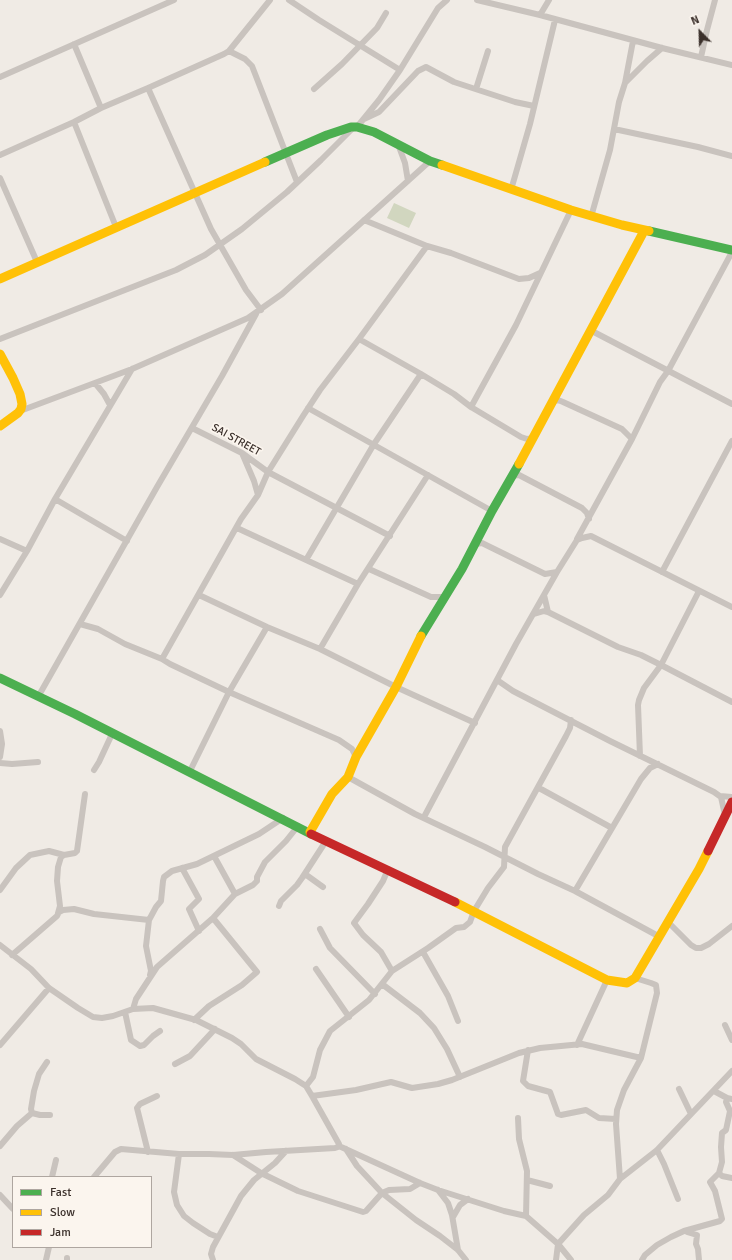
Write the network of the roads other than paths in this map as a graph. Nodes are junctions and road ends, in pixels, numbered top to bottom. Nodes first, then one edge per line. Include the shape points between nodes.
1 (174, 0) edge
2 (270, 0) edge
3 (289, 0) edge
4 (440, 0) edge
5 (447, 0) edge
6 (477, 0) edge
7 (549, 0) edge
8 (715, 0) edge
9 (438, 8) junction
10 (386, 13) dead end
11 (540, 16) junction
12 (555, 20) junction
13 (633, 41) junction
14 (74, 44) junction
15 (360, 45) junction
16 (662, 48) junction
17 (229, 51) junction
18 (488, 51) dead end
19 (701, 57) junction
20 (732, 65) edge
21 (400, 70) junction
22 (0, 77) edge
23 (625, 83) junction
24 (148, 88) junction
25 (314, 89) dead end
26 (476, 89) junction
27 (534, 106) junction
28 (101, 108) junction
29 (364, 119) junction
30 (74, 122) junction
31 (356, 127) junction
32 (614, 128) junction
33 (398, 144) junction
34 (287, 153) junction
35 (0, 155) edge
36 (732, 156) edge
37 (430, 161) junction
38 (0, 178) edge
39 (408, 181) junction
40 (298, 182) junction
41 (511, 190) junction
42 (194, 193) junction
43 (571, 210) junction
44 (591, 217) junction
45 (364, 220) junction
46 (116, 227) junction
47 (644, 231) junction
48 (220, 245) junction
49 (427, 246) junction
50 (732, 251) edge
51 (37, 262) junction
52 (540, 273) junction
53 (0, 279) edge
54 (522, 279) junction
55 (532, 291) junction
56 (259, 312) junction
57 (590, 330) junction
58 (0, 339) edge
59 (359, 339) junction
60 (0, 354) edge
61 (132, 369) junction
62 (668, 371) junction
63 (421, 374) junction
64 (95, 383) junction
65 (555, 401) junction
66 (732, 404) edge
67 (110, 405) junction
68 (471, 407) junction
69 (308, 408) junction
70 (20, 411) junction
71 (0, 426) edge
72 (192, 428) junction
73 (521, 437) junction
74 (534, 438) junction
75 (632, 439) junction
76 (732, 441) edge
77 (374, 444) junction
78 (526, 451) junction
79 (242, 454) junction
80 (268, 472) junction
81 (428, 475) junction
82 (512, 476) junction
83 (258, 495) junction
84 (55, 498) junction
85 (337, 507) junction
86 (492, 511) junction
87 (587, 521) junction
88 (237, 528) junction
89 (390, 536) junction
90 (591, 536) junction
91 (0, 539) edge
92 (577, 540) junction
93 (126, 541) junction
94 (476, 544) junction
95 (27, 551) junction
96 (306, 560) junction
97 (369, 569) junction
98 (557, 572) junction
99 (662, 572) junction
100 (545, 574) junction
101 (358, 584) junction
102 (550, 585) junction
103 (699, 591) junction
104 (0, 595) edge
105 (199, 595) junction
106 (544, 595) junction
107 (446, 596) junction
108 (732, 608) edge
109 (548, 612) junction
110 (534, 614) junction
111 (80, 624) junction
112 (267, 627) junction
113 (320, 649) junction
114 (162, 659) junction
115 (660, 665) junction
116 (0, 678) edge
117 (498, 680) junction
118 (396, 686) junction
119 (229, 692) junction
120 (38, 697) junction
121 (732, 702) edge
122 (571, 720) junction
123 (475, 723) junction
124 (0, 731) edge
125 (112, 734) junction
126 (640, 756) junction
127 (0, 757) edge
128 (356, 757) junction
129 (38, 762) dead end
130 (0, 764) edge
131 (658, 764) junction
132 (94, 770) dead end
133 (189, 773) junction
134 (348, 777) junction
135 (539, 788) junction
136 (85, 794) dead end
137 (720, 796) junction
138 (732, 797) edge
139 (732, 802) edge
140 (725, 815) junction
141 (424, 817) junction
142 (283, 818) junction
143 (298, 826) junction
144 (612, 828) junction
145 (310, 832) junction
146 (326, 841) junction
147 (64, 855) junction
148 (214, 856) junction
149 (504, 857) junction
150 (182, 868) junction
151 (388, 869) junction
152 (305, 874) junction
153 (323, 886) dead end
154 (0, 890) edge
155 (575, 891) junction
156 (235, 894) junction
157 (279, 906) dead end
158 (474, 911) junction
159 (57, 916) junction
160 (213, 918) junction
161 (149, 920) junction
162 (668, 922) junction
163 (732, 926) edge
164 (320, 929) dead end
165 (199, 931) junction
166 (660, 937) junction
167 (0, 945) edge
168 (423, 952) junction
169 (12, 956) junction
170 (316, 969) dead end
171 (392, 971) junction
172 (150, 975) junction
173 (635, 978) junction
174 (607, 980) junction
175 (382, 984) junction
176 (49, 988) junction
177 (375, 994) junction
178 (133, 1009) junction
179 (125, 1012) junction
180 (349, 1017) junction
181 (194, 1020) junction
182 (458, 1021) dead end
183 (726, 1025) dead end
184 (215, 1029) junction
185 (160, 1031) dead end
186 (732, 1040) edge
187 (0, 1045) edge
188 (577, 1045) junction
189 (528, 1050) junction
190 (641, 1058) junction
191 (46, 1062) dead end
192 (176, 1064) dead end
193 (732, 1072) edge
194 (460, 1077) junction
195 (306, 1086) junction
196 (680, 1089) dead end
197 (714, 1091) junction
198 (158, 1096) dead end
199 (312, 1096) junction
200 (730, 1098) edge
201 (32, 1113) junction
202 (691, 1114) junction
203 (50, 1115) dead end
204 (518, 1118) dead end
205 (616, 1120) junction
206 (0, 1146) edge
207 (339, 1146) junction
208 (346, 1149) junction
209 (657, 1150) junction
210 (286, 1151) junction
211 (148, 1152) junction
212 (179, 1154) junction
213 (233, 1155) junction
214 (56, 1160) dead end
215 (261, 1173) junction
216 (718, 1173) junction
217 (52, 1176) edge
218 (95, 1176) edge
219 (732, 1178) edge
220 (620, 1179) junction
221 (527, 1180) junction
222 (420, 1184) junction
223 (550, 1186) dead end
224 (438, 1190) junction
225 (382, 1193) junction
226 (0, 1195) edge
227 (468, 1199) junction
228 (678, 1199) dead end
229 (12, 1208) edge
230 (526, 1216) junction
231 (452, 1217) junction
232 (687, 1231) junction
233 (218, 1237) junction
234 (558, 1244) junction
235 (49, 1248) edge
236 (458, 1250) junction
237 (47, 1260) edge
238 (213, 1260) edge
239 (466, 1260) edge
240 (556, 1260) edge
241 (571, 1260) edge
242 (642, 1260) edge
243 (699, 1260) edge

1 - 14 street
2 - 17 street
3 - 15 street
4 - 9 street
5 - 9 street
6 - 11 street
7 - 11 street
8 - 19 street
9 - 21 street
10 - 15 street via 379,25
11 - 12 street
12 - 13 street
12 - 27 street
13 - 16 street
13 - 23 street
14 - 22 street
14 - 28 street
15 - 21 street
15 - 25 street
16 - 19 street
16 - 23 street
17 - 24 street
17 - 34 street via 245,59 252,66
18 - 26 street
19 - 20 street
21 - 29 street
23 - 32 street
24 - 28 street
24 - 42 street
26 - 27 street
26 - 29 street via 422,68 378,112
27 - 41 street
28 - 30 street
29 - 31 street
30 - 35 street
30 - 46 street
31 - 33 street via 374,132
31 - 34 street via 340,130
31 - 40 street
32 - 36 street
32 - 44 street
33 - 37 street
33 - 39 street
34 - 40 street
34 - 42 street
37 - 39 street
37 - 41 street
38 - 51 street
39 - 45 street
40 - 48 street
41 - 43 street
42 - 46 street
42 - 48 street
43 - 44 street
43 - 52 street
44 - 47 street
45 - 49 street
45 - 56 street
46 - 51 street
47 - 50 street
47 - 57 street
48 - 56 street
48 - 58 street via 176,270
49 - 54 street
49 - 59 street
50 - 62 street
51 - 53 street
52 - 54 street
52 - 55 street
54 - 55 street
55 - 68 street
56 - 61 street via 238,324
56 - 72 street
57 - 62 street
57 - 65 street
59 - 63 street
59 - 69 street
60 - 70 street via 20,394
61 - 64 street
61 - 67 street
62 - 66 street
62 - 75 street
63 - 68 street
63 - 77 street
64 - 67 street
64 - 70 street
65 - 74 street
65 - 75 street via 563,402 622,429
67 - 84 street
68 - 73 street
69 - 77 street
69 - 80 street
70 - 71 street
72 - 79 street, SAI STREET
72 - 93 street
73 - 74 street
73 - 78 street
74 - 78 street
75 - 87 street
76 - 99 street
77 - 81 street
77 - 85 street
78 - 82 street
79 - 80 street, SAI STREET
79 - 83 street
80 - 83 street
80 - 85 street, SAI STREET
81 - 86 street
81 - 89 street
82 - 86 street
82 - 87 street via 519,475 582,508 587,513
83 - 88 street
84 - 93 street
84 - 95 street
85 - 89 street, SAI STREET
85 - 96 street
86 - 94 street
87 - 90 street
87 - 92 street
88 - 96 street
88 - 105 street
89 - 97 street
90 - 92 street
90 - 99 street
91 - 95 street
92 - 98 street
93 - 111 street
94 - 100 street via 482,543
94 - 107 street
95 - 104 street
96 - 101 street
97 - 101 street
97 - 107 street via 431,597
98 - 100 street
98 - 102 street
99 - 103 street
100 - 102 street
101 - 113 street
102 - 106 street
103 - 108 street
103 - 115 street
105 - 112 street
105 - 114 street
106 - 109 street
106 - 110 street
107 - 118 street via 424,631
109 - 110 street
109 - 115 street
110 - 117 street
111 - 114 street via 98,629 125,644
111 - 120 street
112 - 113 street
112 - 119 street
113 - 118 street
114 - 119 street
115 - 121 street
115 - 126 street via 644,688 638,704
116 - 120 street
117 - 122 street via 513,691
117 - 123 street
118 - 123 street
118 - 128 street
119 - 128 street via 340,740 352,749
119 - 133 street
120 - 125 street
122 - 126 street
122 - 135 street via 566,736
123 - 141 street
124 - 127 street
125 - 132 street
125 - 133 street
126 - 131 street
128 - 134 street
129 - 130 street
131 - 137 street
131 - 144 street via 645,773
133 - 142 street
134 - 141 street via 414,814
134 - 145 street via 332,794
135 - 144 street
135 - 149 street via 509,838
136 - 147 street via 77,850 75,853
137 - 138 street
137 - 140 street
139 - 140 street
140 - 162 street
141 - 149 street
142 - 143 street
142 - 148 street via 259,834
143 - 145 street
143 - 156 street via 265,862 257,881
144 - 155 street
145 - 146 street
146 - 151 street
146 - 152 street
147 - 154 street via 49,851 30,855 16,868
147 - 159 street via 60,859 56,874 60,906
148 - 150 street
148 - 156 street
149 - 155 street
149 - 158 street via 504,867
150 - 161 street via 164,877 161,901
150 - 165 street via 199,899 189,909
151 - 158 street
151 - 171 street via 374,896 354,922 363,935 381,952
152 - 153 street
152 - 157 street
155 - 166 street
156 - 160 street
158 - 168 street via 466,926 456,928
158 - 174 street
159 - 161 street via 59,912 68,909
159 - 169 street
160 - 165 street
160 - 181 street via 257,972 209,1006
161 - 172 street via 146,946
162 - 163 street via 696,948 706,946
162 - 166 street
164 - 177 street via 330,948
165 - 172 street
166 - 173 street
167 - 169 street
168 - 171 street
168 - 182 street
169 - 176 street via 31,969
170 - 180 street
171 - 175 street
172 - 178 street
173 - 174 street via 627,983
173 - 190 street via 651,982 657,989
174 - 188 street
175 - 177 street
175 - 194 street via 420,1013 434,1028
176 - 179 street via 93,1017 102,1018
176 - 187 street
177 - 180 street
178 - 179 street
178 - 181 street via 153,1008
179 - 185 street via 131,1040 140,1046
180 - 195 street via 330,1031 320,1050 313,1077
181 - 184 street
183 - 186 street
184 - 192 street via 190,1056
184 - 195 street via 242,1044 256,1058
188 - 189 street
188 - 190 street via 592,1046
189 - 194 street
189 - 205 street via 524,1081 528,1086 550,1092 558,1114 586,1110 599,1118
190 - 205 street via 624,1090
191 - 201 street via 35,1086
193 - 197 street
194 - 199 street via 418,1087 405,1087 391,1082
195 - 199 street
196 - 202 street
197 - 200 street
197 - 202 street
198 - 211 street via 137,1108
199 - 207 street
200 - 216 street via 726,1102 730,1111 726,1130 722,1133 722,1162
201 - 203 street
201 - 206 street
202 - 209 street
204 - 221 street via 519,1138 528,1171
205 - 220 street
207 - 208 street
207 - 210 street
208 - 222 street
208 - 225 street via 357,1166
209 - 220 street
209 - 228 street
210 - 213 street
210 - 215 street
211 - 212 street
211 - 218 street via 117,1150
212 - 213 street
212 - 233 street via 174,1192 177,1205 192,1223
213 - 215 street
214 - 217 street
215 - 225 street via 308,1195 363,1212
215 - 233 street via 241,1196
216 - 219 street
216 - 232 street via 710,1182 722,1219
220 - 234 street
221 - 223 street
221 - 230 street
222 - 224 street
222 - 225 street via 410,1189
224 - 227 street
224 - 231 street via 448,1203
225 - 236 street
226 - 229 street
227 - 230 street
227 - 231 street
230 - 234 street
231 - 236 street
232 - 242 street via 657,1245
232 - 243 street via 697,1235
233 - 238 street via 212,1251
234 - 240 street
234 - 241 street
235 - 237 street
236 - 239 street

